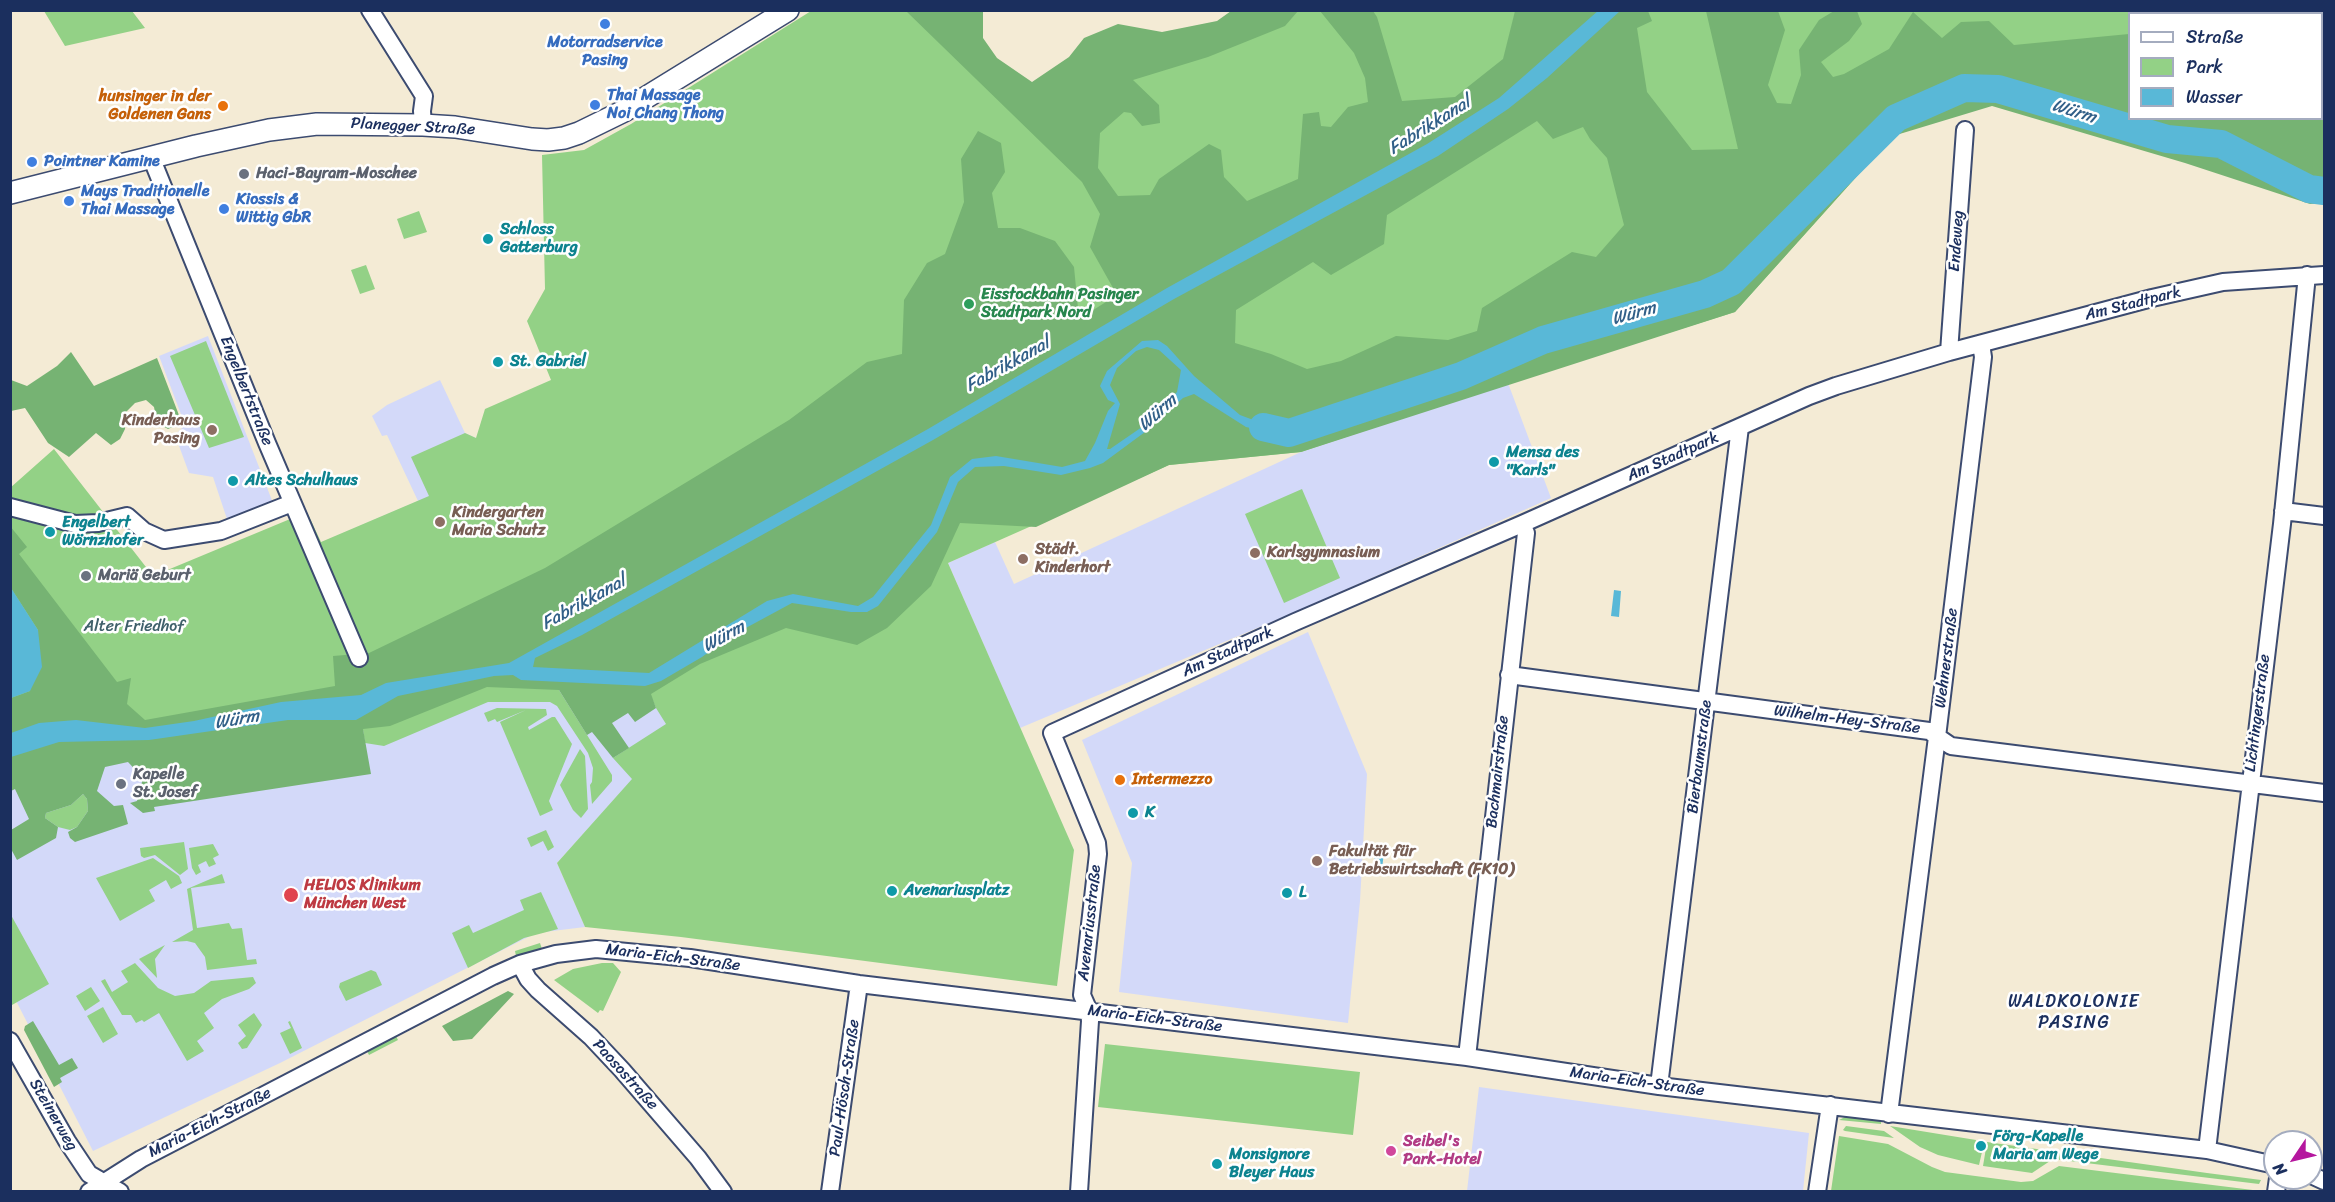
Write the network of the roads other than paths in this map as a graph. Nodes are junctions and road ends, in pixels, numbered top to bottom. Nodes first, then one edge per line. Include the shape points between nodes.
1 (370, 10) edge
2 (788, 10) edge
3 (423, 125) junction
4 (1965, 130) dead end
5 (151, 157) junction
6 (10, 193) edge
7 (2307, 275) junction
8 (2325, 275) edge
9 (1981, 344) junction
10 (1949, 352) junction
11 (1740, 427) junction
12 (292, 503) junction
13 (10, 507) edge
14 (2283, 511) junction
15 (2325, 516) edge
16 (1522, 524) junction
17 (359, 658) dead end
18 (1509, 675) junction
19 (1707, 702) junction
20 (1052, 734) joint
21 (1938, 737) junction
22 (2250, 783) junction
23 (2325, 793) edge
24 (520, 964) junction
25 (859, 984) junction
26 (1089, 1011) junction
27 (10, 1041) edge
28 (1467, 1057) junction
29 (1659, 1086) junction
30 (1830, 1105) junction
31 (1889, 1114) junction
32 (2207, 1150) junction
33 (2263, 1162) edge
34 (104, 1182) junction
35 (89, 1191) edge
36 (120, 1191) edge
37 (723, 1191) edge
38 (830, 1191) edge
39 (1080, 1191) edge
40 (1817, 1191) edge

1 - 3 street via 424,96
2 - 3 main road, Planegger Straße via 624,111 579,133 548,140
3 - 5 main road, Planegger Straße via 355,123 289,127
4 - 10 street, Endeweg
5 - 6 main road, Planegger Straße
5 - 12 street, Engelbertstraße
7 - 8 street, Am Stadtpark
7 - 9 street, Am Stadtpark via 2223,282
7 - 14 street, Lichtingerstraße
9 - 10 street, Am Stadtpark
9 - 21 street, Wehnerstraße via 1983,357
10 - 11 street, Am Stadtpark via 1827,389
11 - 16 street, Am Stadtpark
11 - 19 street, Bierbaumstraße
12 - 13 street via 221,531 164,540 144,531 127,516 75,524
12 - 17 street, Engelbertstraße
14 - 15 street
14 - 22 street, Lichtingerstraße
16 - 18 street, Bachmairstraße via 1526,533
16 - 20 street, Am Stadtpark via 1294,622
18 - 19 street, Wilhelm-Hey-Straße
18 - 28 street, Bachmairstraße
19 - 21 street, Wilhelm-Hey-Straße via 1929,731
19 - 29 street, Bierbaumstraße
20 - 26 street, Avenariusstraße via 1098,854 1082,995
21 - 22 street, Wilhelm-Hey-Straße via 1951,746
21 - 31 street, Wehnerstraße
22 - 23 street, Wilhelm-Hey-Straße
22 - 32 street, Lichtingerstraße
24 - 25 street, Maria-Eich-Straße via 565,952 606,949
24 - 34 street, Maria-Eich-Straße via 141,1159
24 - 37 street, Paosostraße via 538,990 622,1070
25 - 26 street, Maria-Eich-Straße
25 - 38 street, Paul-Hösch-Straße
26 - 28 street, Maria-Eich-Straße
26 - 39 street, Avenariusstraße
27 - 34 street, Steinerweg via 67,1141 89,1174
28 - 29 street, Maria-Eich-Straße
29 - 30 street, Maria-Eich-Straße
30 - 31 street, Maria-Eich-Straße
30 - 40 street
31 - 32 street, Maria-Eich-Straße
32 - 33 street, Maria-Eich-Straße
34 - 35 street, Maria-Eich-Straße
34 - 36 street, Steinerweg

